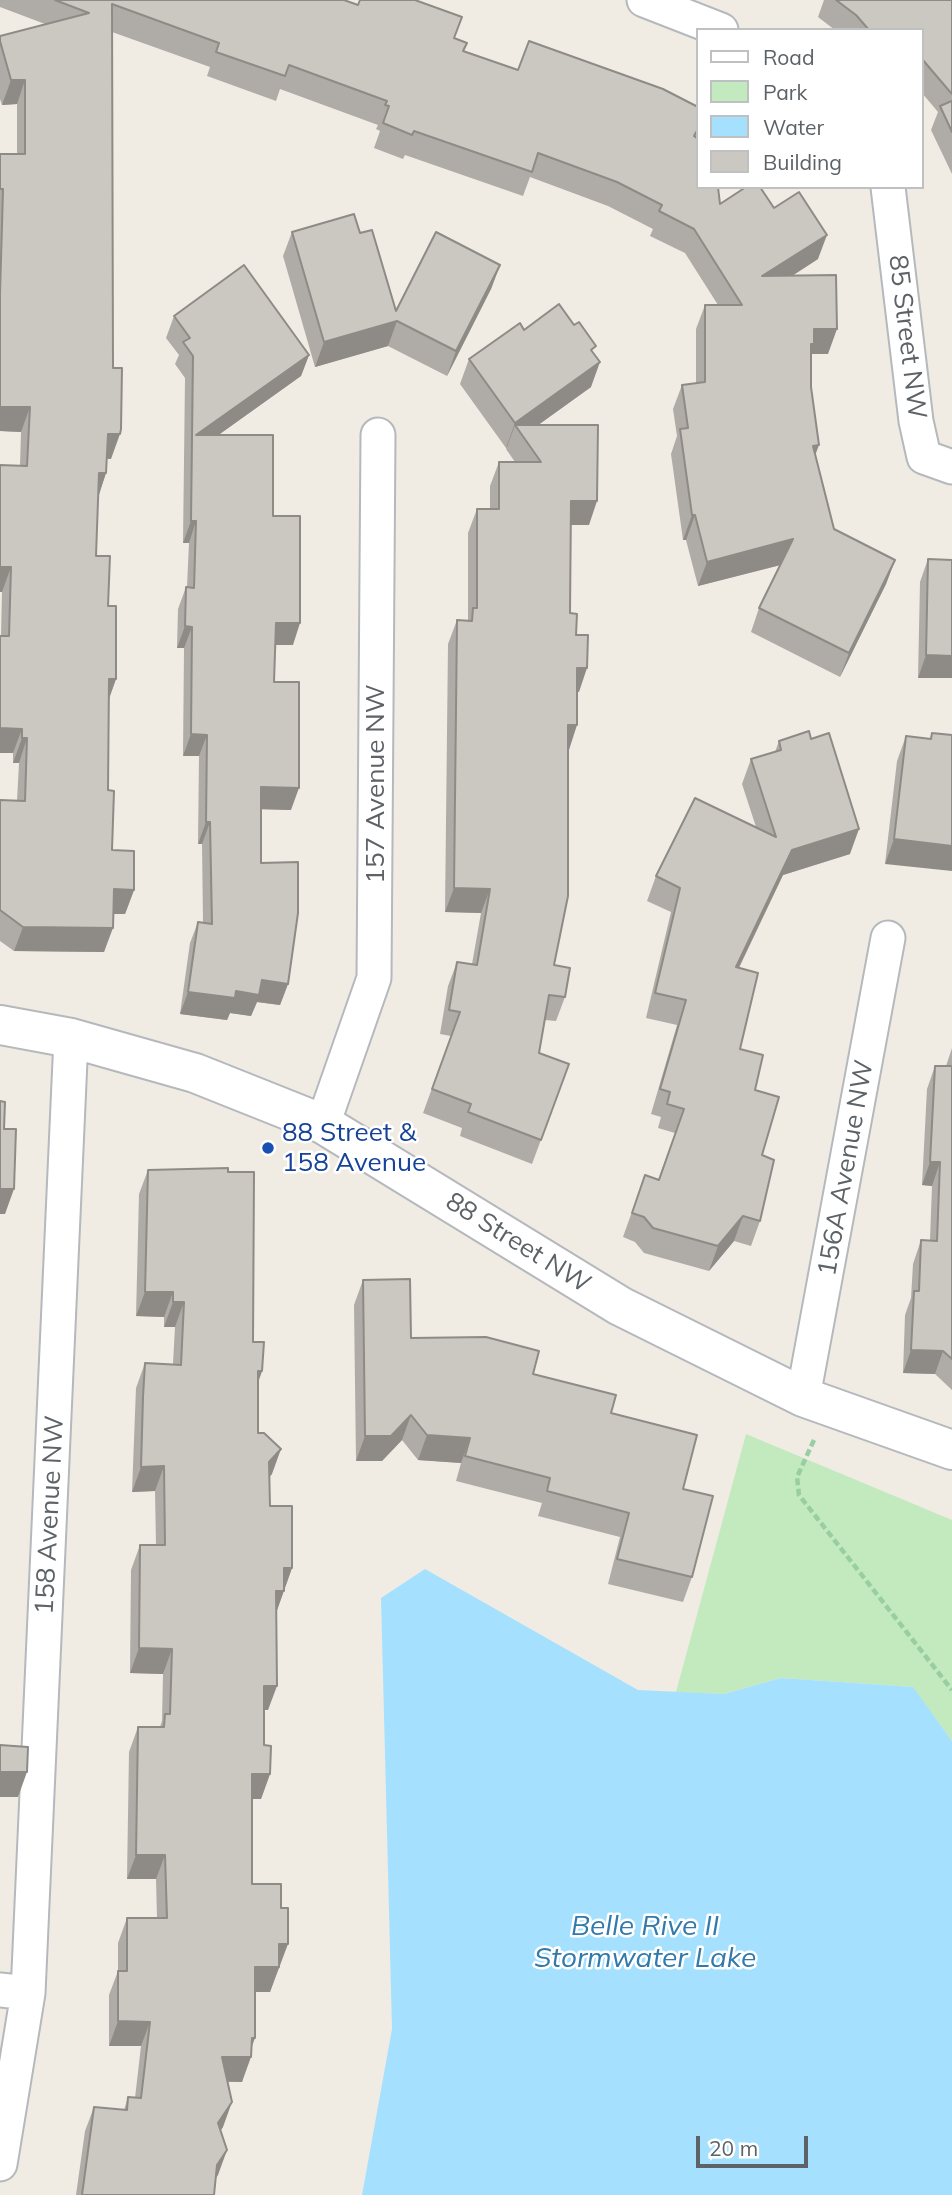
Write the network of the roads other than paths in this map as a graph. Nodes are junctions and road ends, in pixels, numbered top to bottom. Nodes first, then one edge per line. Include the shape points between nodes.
1 (644, 0) edge
2 (716, 28) edge
3 (888, 189) edge
4 (378, 435) dead end
5 (952, 467) edge
6 (888, 938) dead end
7 (0, 1026) edge
8 (71, 1038) junction
9 (323, 1124) junction
10 (816, 1402) junction
11 (952, 1450) edge
12 (14, 1992) edge
13 (0, 2164) edge

1 - 2 street
3 - 5 street, 85 Street NW via 924,457
4 - 9 street, 157 Avenue NW via 374,978
6 - 10 street, 156A Avenue NW
7 - 8 street, 88 Street NW
8 - 9 street, 88 Street NW via 195,1073
8 - 12 street, 158 Avenue NW
9 - 10 street, 88 Street NW via 620,1306
10 - 11 street, 88 Street NW
12 - 13 street, 158 Avenue NW

